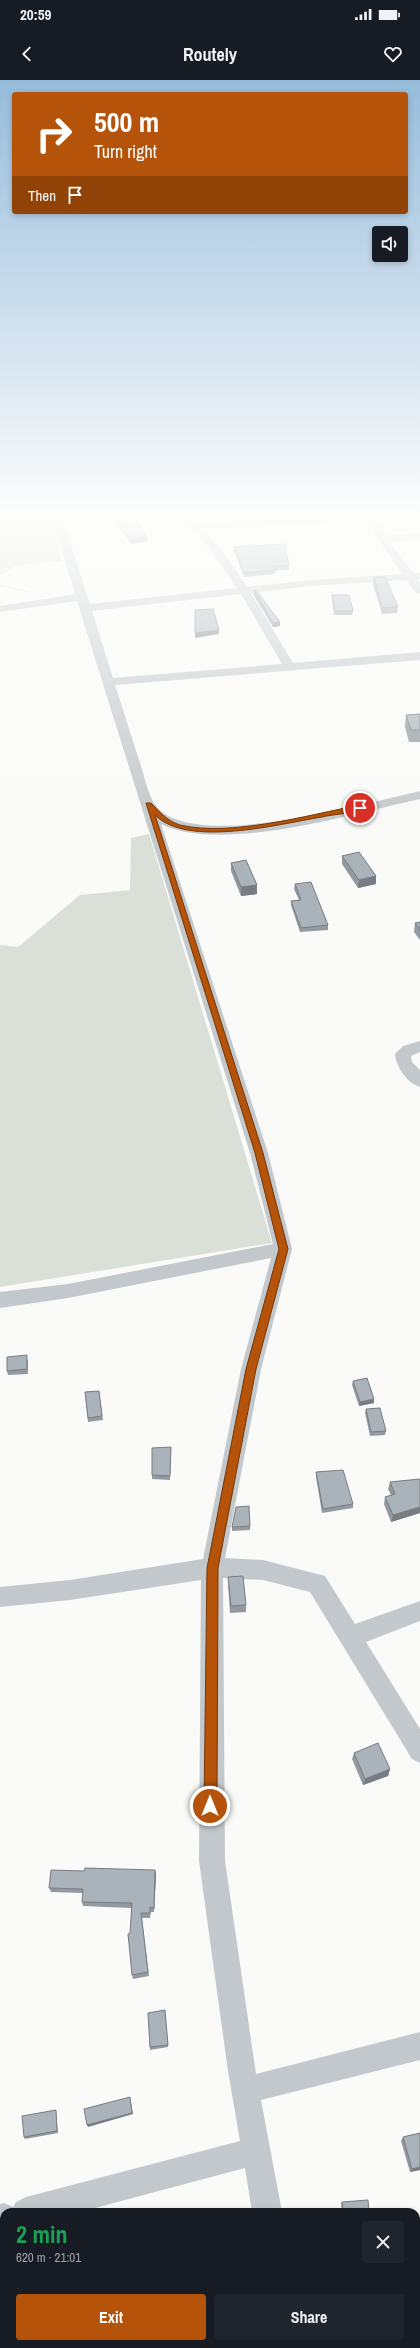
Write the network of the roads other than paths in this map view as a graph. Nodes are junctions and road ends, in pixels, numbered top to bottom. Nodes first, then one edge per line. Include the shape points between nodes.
1 (87, 617) edge
2 (259, 617) edge
3 (420, 656) edge
4 (289, 666) junction
5 (109, 682) junction
6 (420, 795) edge
7 (148, 805) junction
8 (420, 1046) edge
9 (420, 1081) edge
10 (283, 1249) junction
11 (0, 1300) edge
12 (212, 1568) junction
13 (0, 1597) edge
14 (420, 1611) edge
15 (350, 1637) junction
16 (420, 1751) edge
17 (420, 2046) edge
18 (246, 2090) junction
19 (256, 2151) junction
20 (41, 2208) edge
21 (266, 2208) edge

1 - 5 street
2 - 4 street
3 - 4 street
4 - 5 street
5 - 7 street
6 - 7 street via 300,820 222,830 179,826 165,821
7 - 10 street via 259,1153
8 - 9 street via 403,1054 404,1063
10 - 11 street via 68,1291 14,1296
10 - 12 street via 251,1369
12 - 13 street via 70,1590
12 - 15 street via 263,1570 316,1583
12 - 18 street via 212,1861
14 - 15 street
15 - 16 street
17 - 18 street
18 - 19 street
19 - 20 street
19 - 21 street

